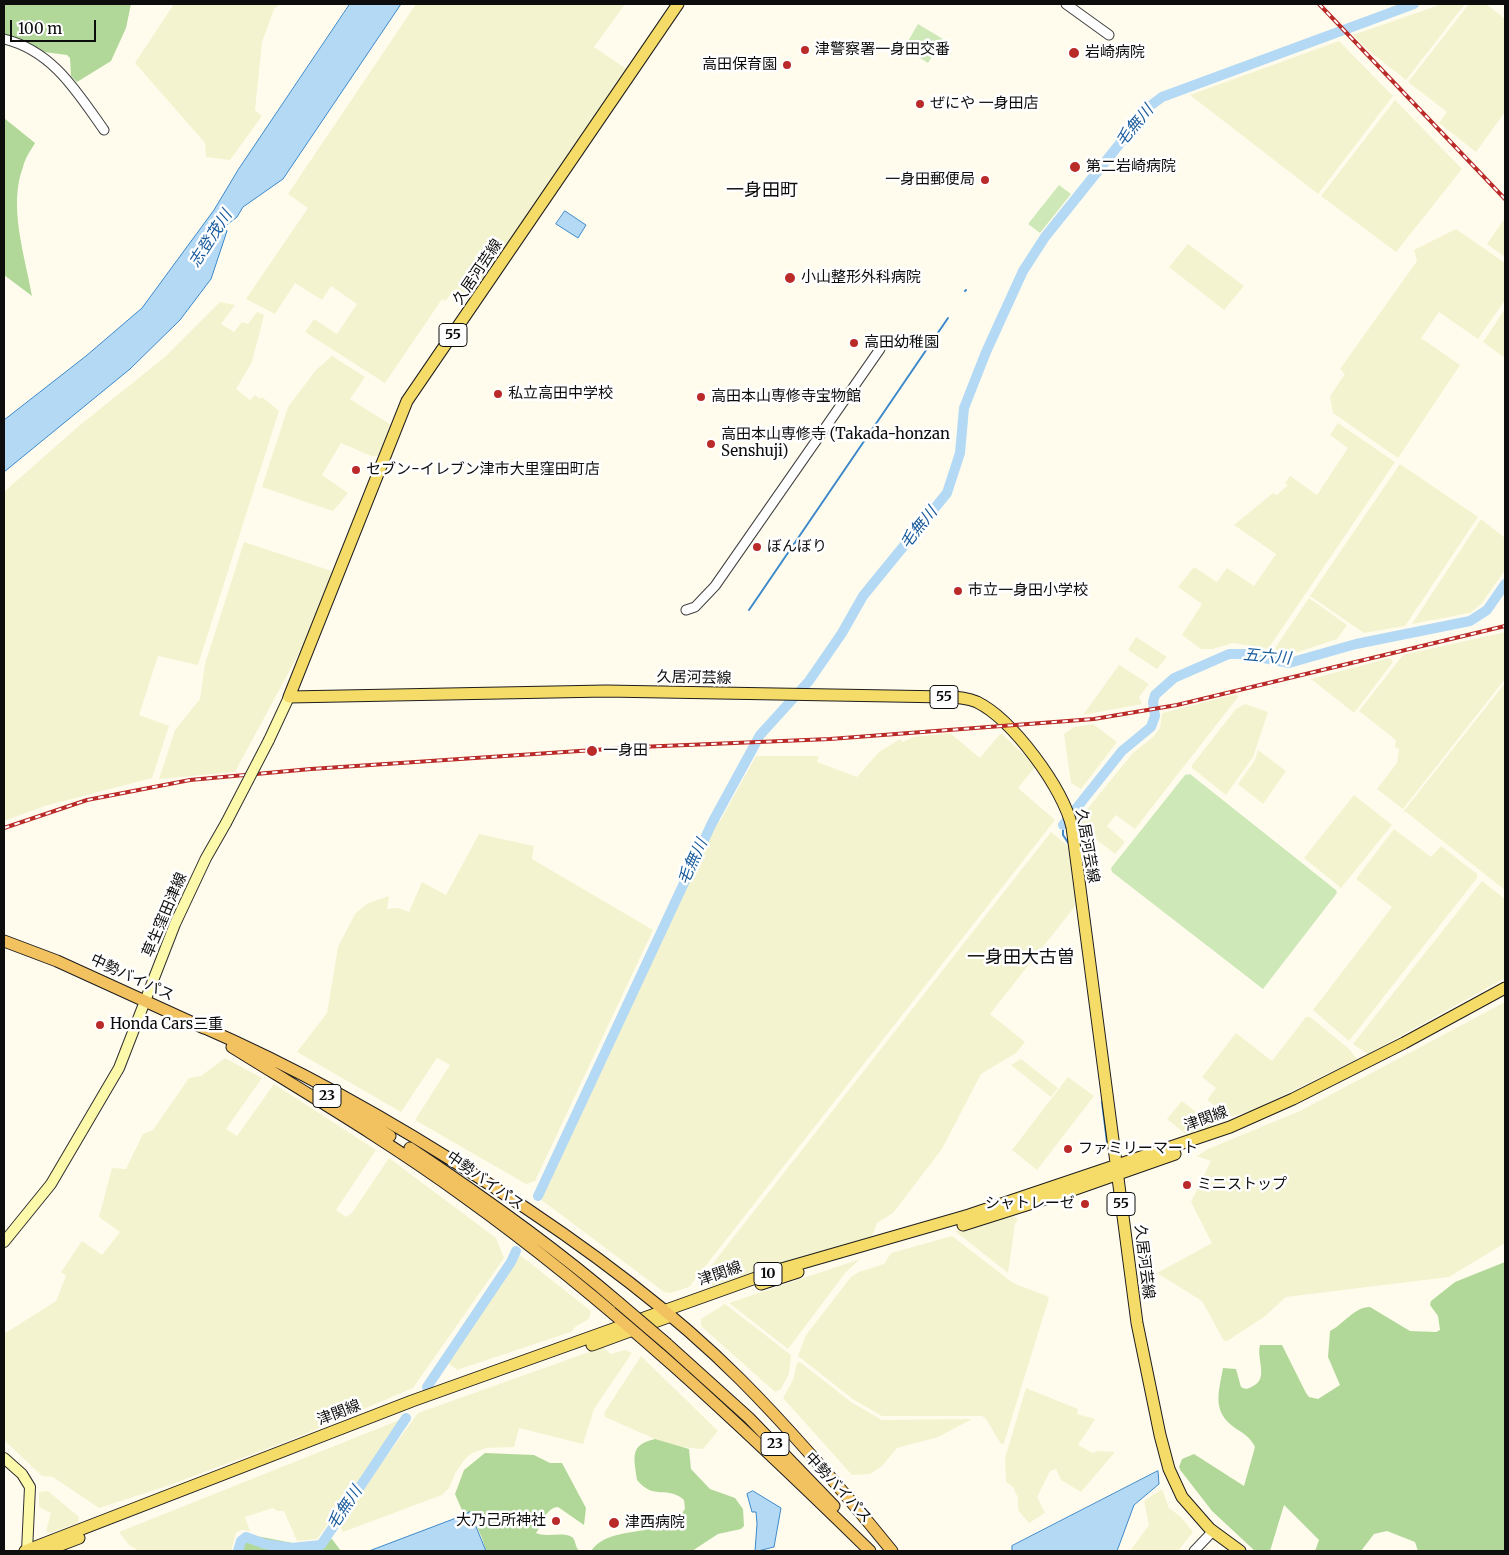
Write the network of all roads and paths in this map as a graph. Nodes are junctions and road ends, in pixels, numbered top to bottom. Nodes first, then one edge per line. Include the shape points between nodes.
1 (678, 4) edge
2 (1066, 4) edge
3 (1109, 35) dead end
4 (4, 39) edge
5 (104, 130) dead end
6 (880, 349) dead end
7 (686, 610) dead end
8 (289, 697) junction
9 (4, 941) edge
10 (1505, 988) edge
11 (1505, 995) edge
12 (146, 1002) junction
13 (198, 1025) junction
14 (1117, 1170) junction
15 (4, 1242) edge
16 (667, 1314) junction
17 (628, 1328) junction
18 (4, 1458) edge
19 (1213, 1531) junction
20 (26, 1551) edge
21 (45, 1551) edge
22 (870, 1551) edge
23 (876, 1551) edge
24 (892, 1551) edge
25 (1194, 1551) edge
26 (1240, 1551) edge

1 - 8 main road, 久居河芸線 / 55 via 407,401
2 - 3 street
4 - 5 street via 33,51 64,74
6 - 7 street via 714,586 695,607
8 - 12 main road, 草生窪田津線, bridge via 188,895
8 - 14 main road, 久居河芸線 / 55 via 606,691 947,697 976,702 1007,726 1051,778 1068,810
9 - 12 highway, 中勢バイパス / 23 via 64,964
10 - 14 main road, 津関線 / 10 via 1293,1100
11 - 14 main road, 津関線 / 10 via 1298,1105 1232,1133
12 - 13 highway, 中勢バイパス / 23
12 - 15 main road, 草生窪田津線 via 127,1051 100,1103 51,1184
13 - 16 highway via 270,1058 444,1154 562,1232
13 - 17 highway via 397,1148 571,1278
13 - 23 highway, 中勢バイパス / 23, bridge via 292,1074 459,1181 584,1272 667,1344 797,1466
14 - 16 main road, 津関線 / 10 via 778,1270
14 - 19 main road, 久居河芸線 / 55 via 1137,1323 1169,1469 1182,1497
16 - 17 main road, 津関線 / 10
16 - 24 highway via 740,1379
17 - 20 main road, 津関線 / 10 via 412,1401
17 - 21 main road, 津関線 / 10
17 - 22 highway via 768,1452
18 - 20 main road via 22,1474 30,1487
19 - 25 street
19 - 26 main road, 久居河芸線 / 55

